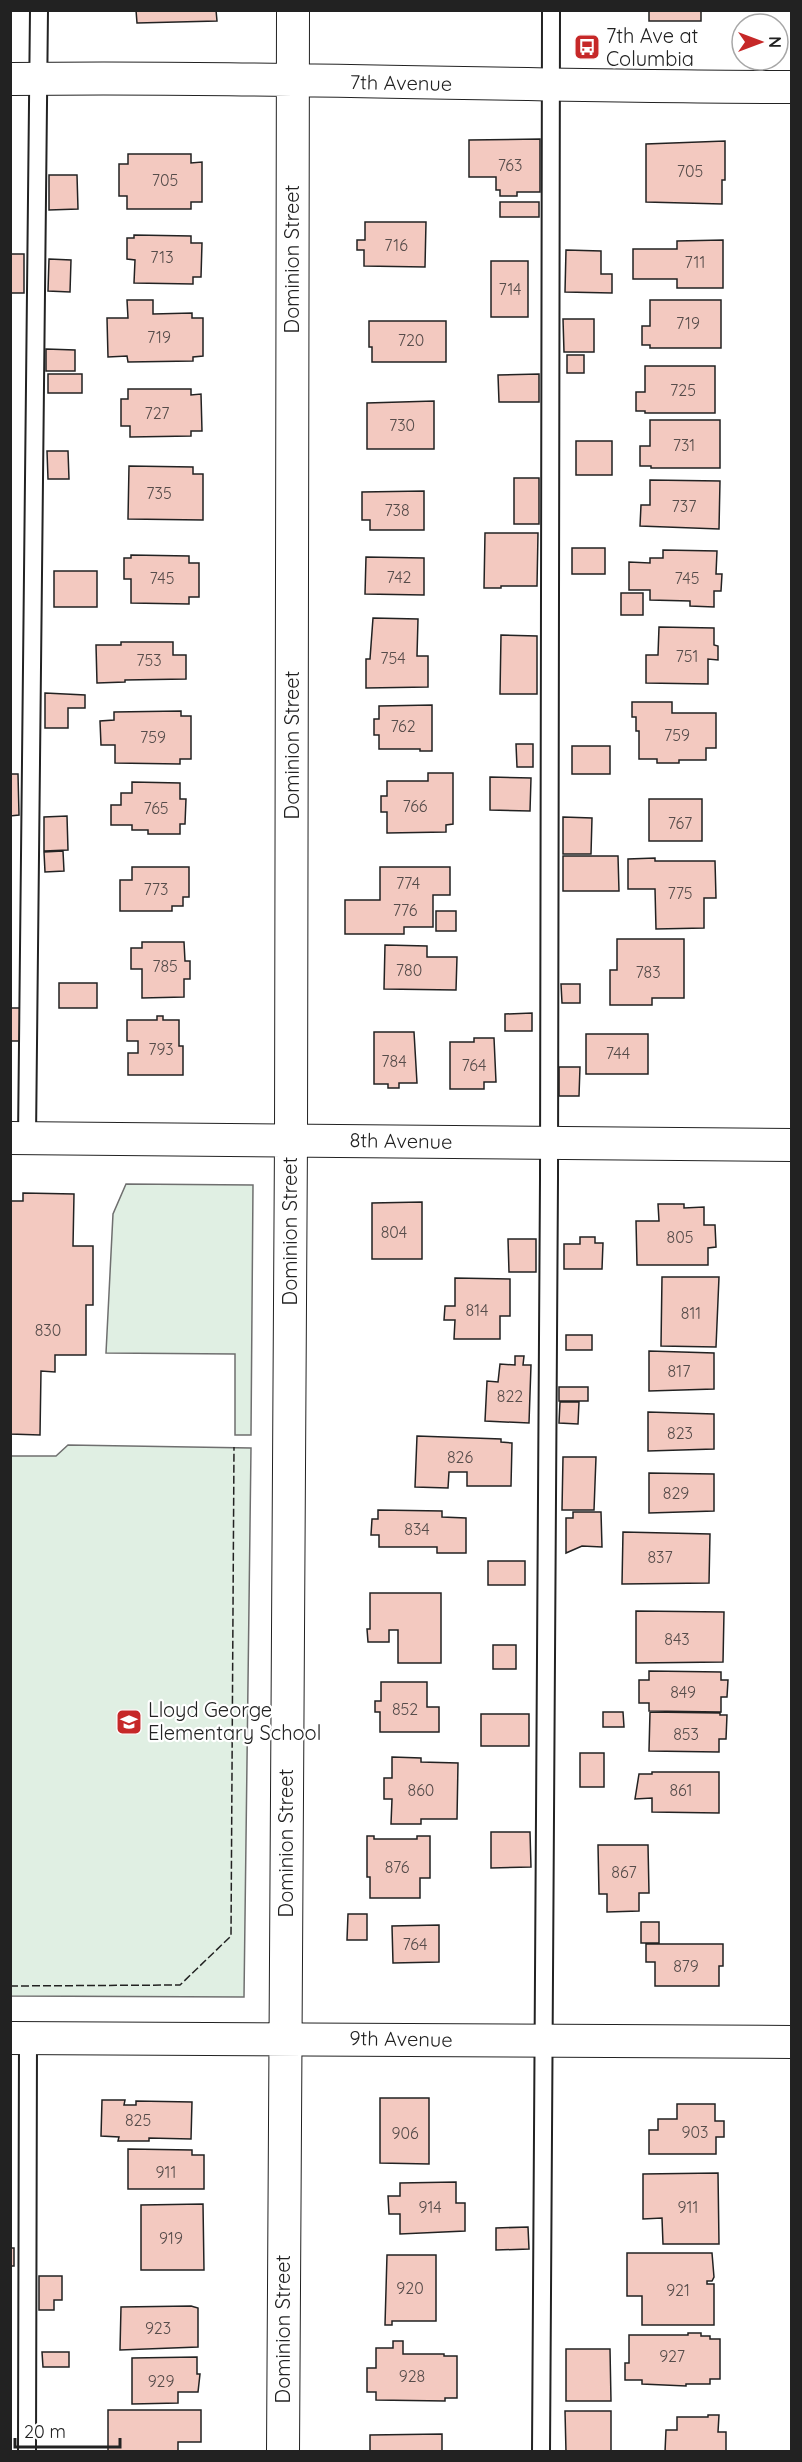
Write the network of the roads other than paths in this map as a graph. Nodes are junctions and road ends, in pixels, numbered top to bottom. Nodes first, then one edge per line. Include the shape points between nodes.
1 (39, 10) edge
2 (293, 10) edge
3 (551, 10) edge
4 (25, 78) edge
5 (293, 80) junction
6 (550, 86) junction
7 (792, 87) edge
8 (19, 1138) edge
9 (291, 1139) junction
10 (549, 1143) junction
11 (792, 1145) edge
12 (19, 2038) edge
13 (286, 2038) junction
14 (545, 2041) junction
15 (792, 2042) edge
16 (27, 2451) edge
17 (283, 2451) edge
18 (541, 2451) edge

1 - 4 lane
2 - 5 street, Dominion Street
3 - 6 lane
4 - 5 street, 7th Avenue
4 - 8 lane
5 - 6 street, 7th Avenue
5 - 9 street, Dominion Street
6 - 7 street, 7th Avenue
6 - 10 lane
8 - 9 street, 8th Avenue
9 - 10 street, 8th Avenue
9 - 13 street, Dominion Street
10 - 11 street, 8th Avenue
10 - 14 lane
12 - 13 street, 9th Avenue
12 - 16 lane
13 - 14 street, 9th Avenue
13 - 17 street, Dominion Street
14 - 15 street, 9th Avenue
14 - 18 lane

